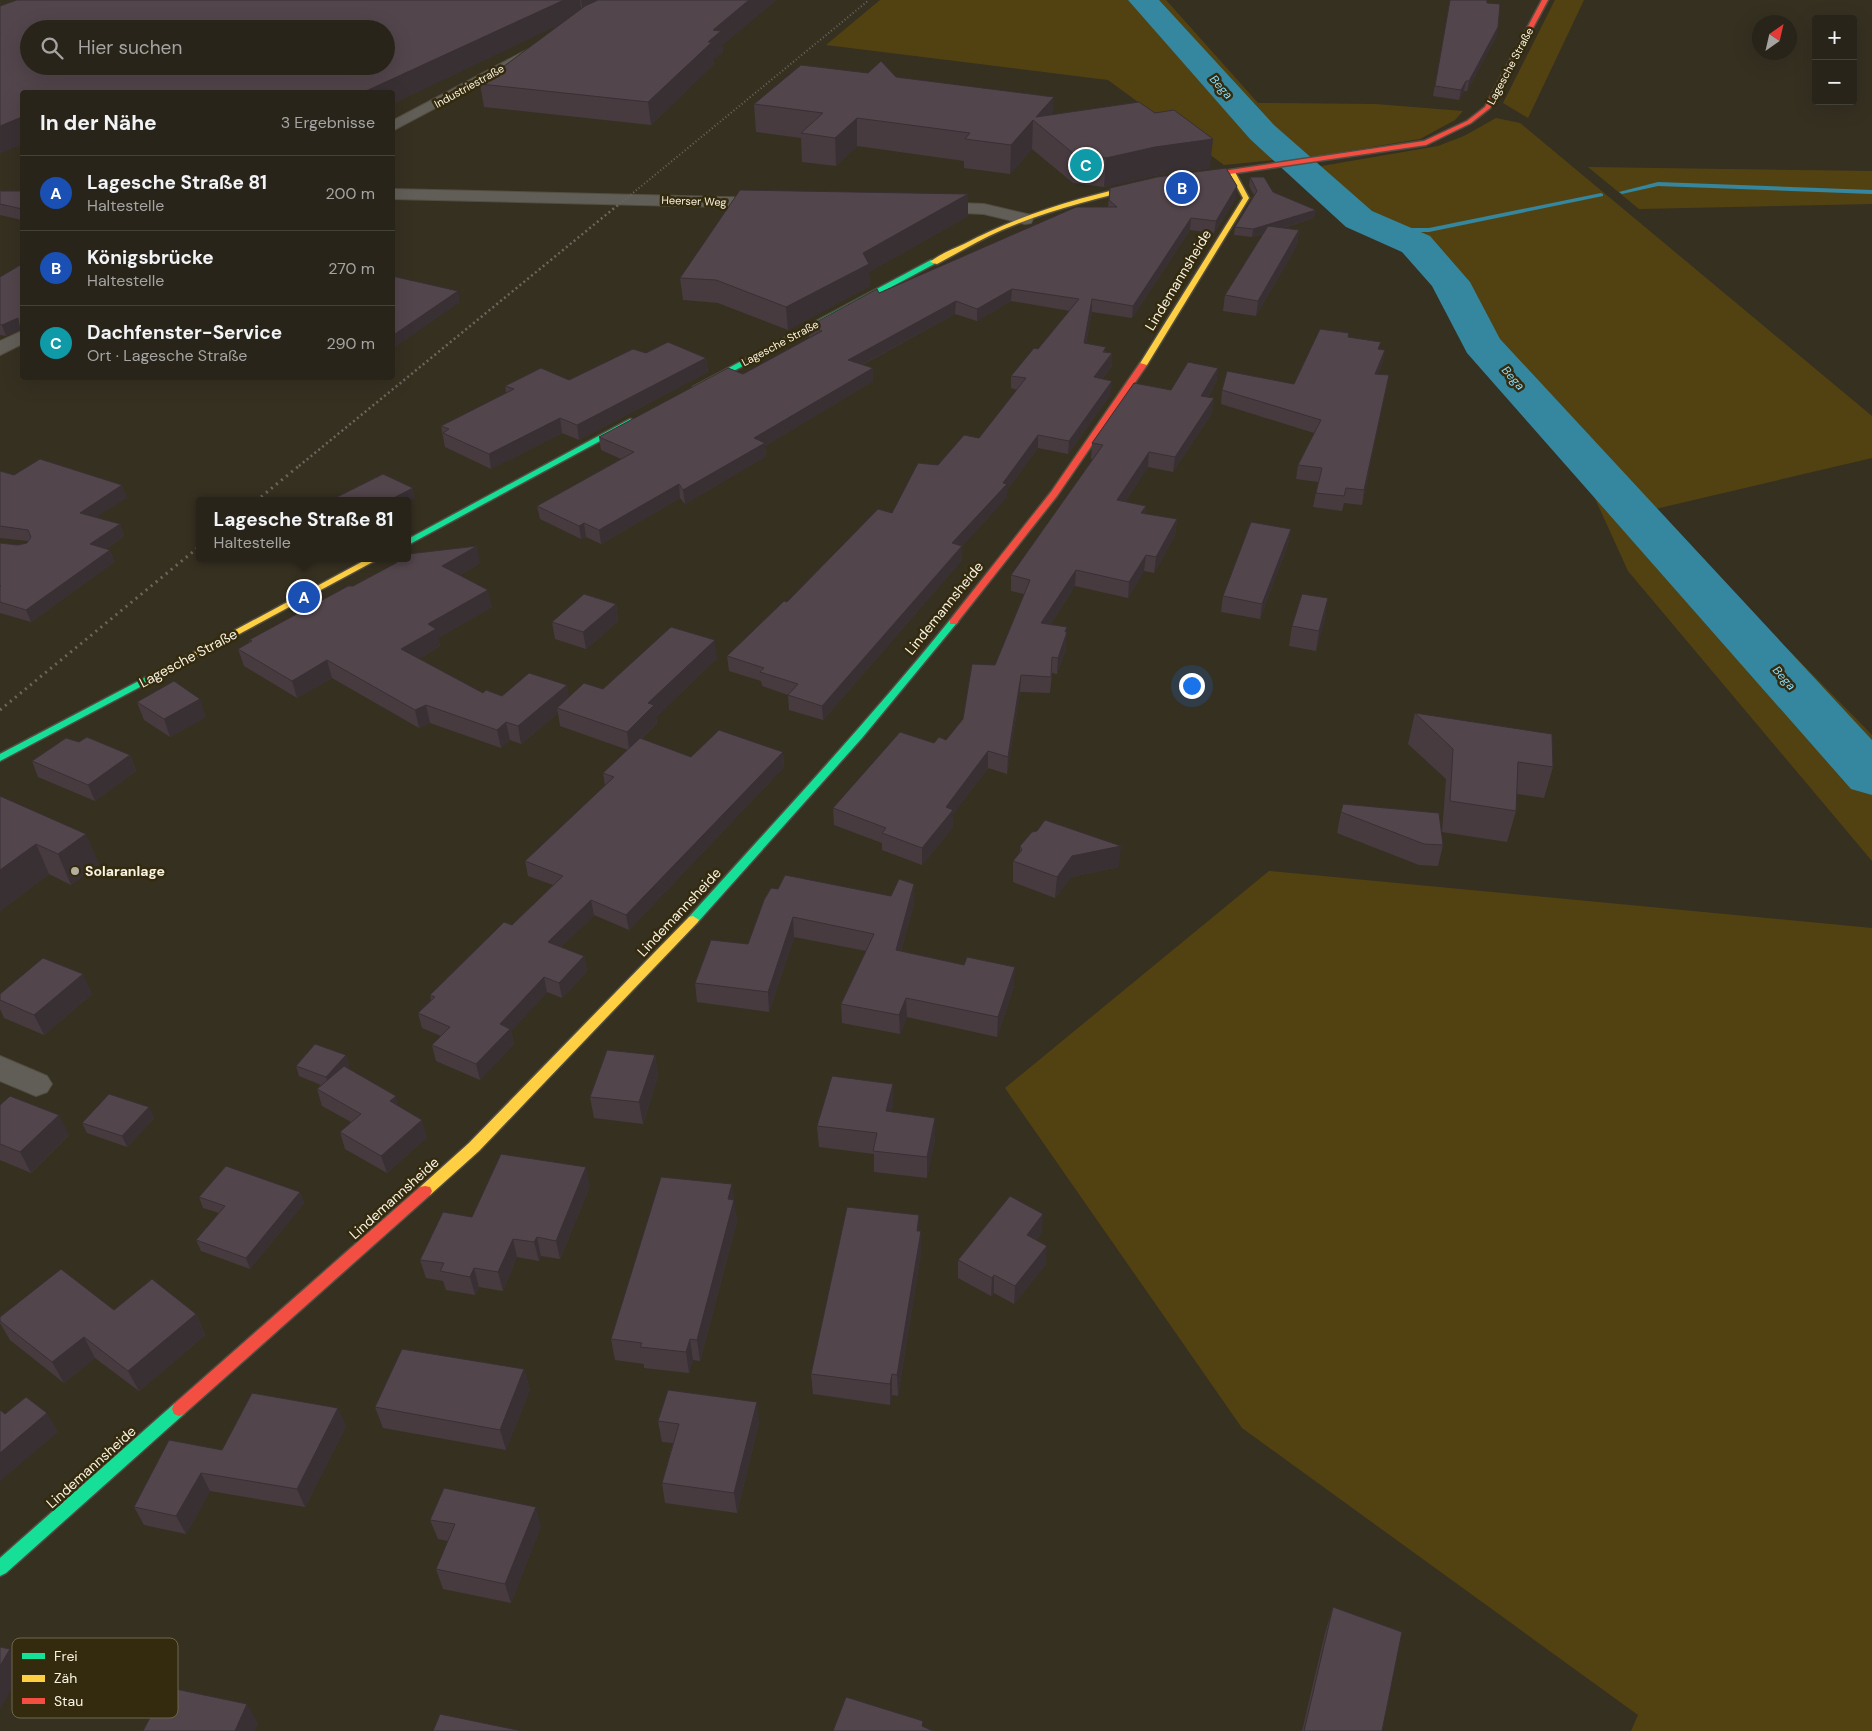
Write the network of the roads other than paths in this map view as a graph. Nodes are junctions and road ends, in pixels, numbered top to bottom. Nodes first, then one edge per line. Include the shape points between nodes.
1 (1546, 0) edge
2 (544, 45) edge
3 (395, 126) edge
4 (1232, 172) junction
5 (1202, 176) edge
6 (1153, 184) edge
7 (395, 194) edge
8 (789, 204) edge
9 (916, 207) edge
10 (1024, 219) junction
11 (20, 338) edge
12 (0, 349) edge
13 (687, 392) edge
14 (643, 416) edge
15 (411, 540) edge
16 (368, 562) edge
17 (0, 758) edge
18 (0, 1068) edge
19 (36, 1084) dead end
20 (0, 1568) edge

1 - 4 street, Lagesche Straße via 1488,108 1469,122 1426,142
2 - 3 street, Industriestraße
4 - 5 street
4 - 20 street, Lindemannsheide via 1246,198 1151,354 1054,494 927,655 829,768 683,931 474,1147
6 - 10 street, Lagesche Straße via 1111,192
7 - 8 street, Heerser Weg
9 - 10 street via 984,209
10 - 13 street, Lagesche Straße via 971,242
11 - 12 street
14 - 15 street
16 - 17 street, Lagesche Straße
18 - 19 street

